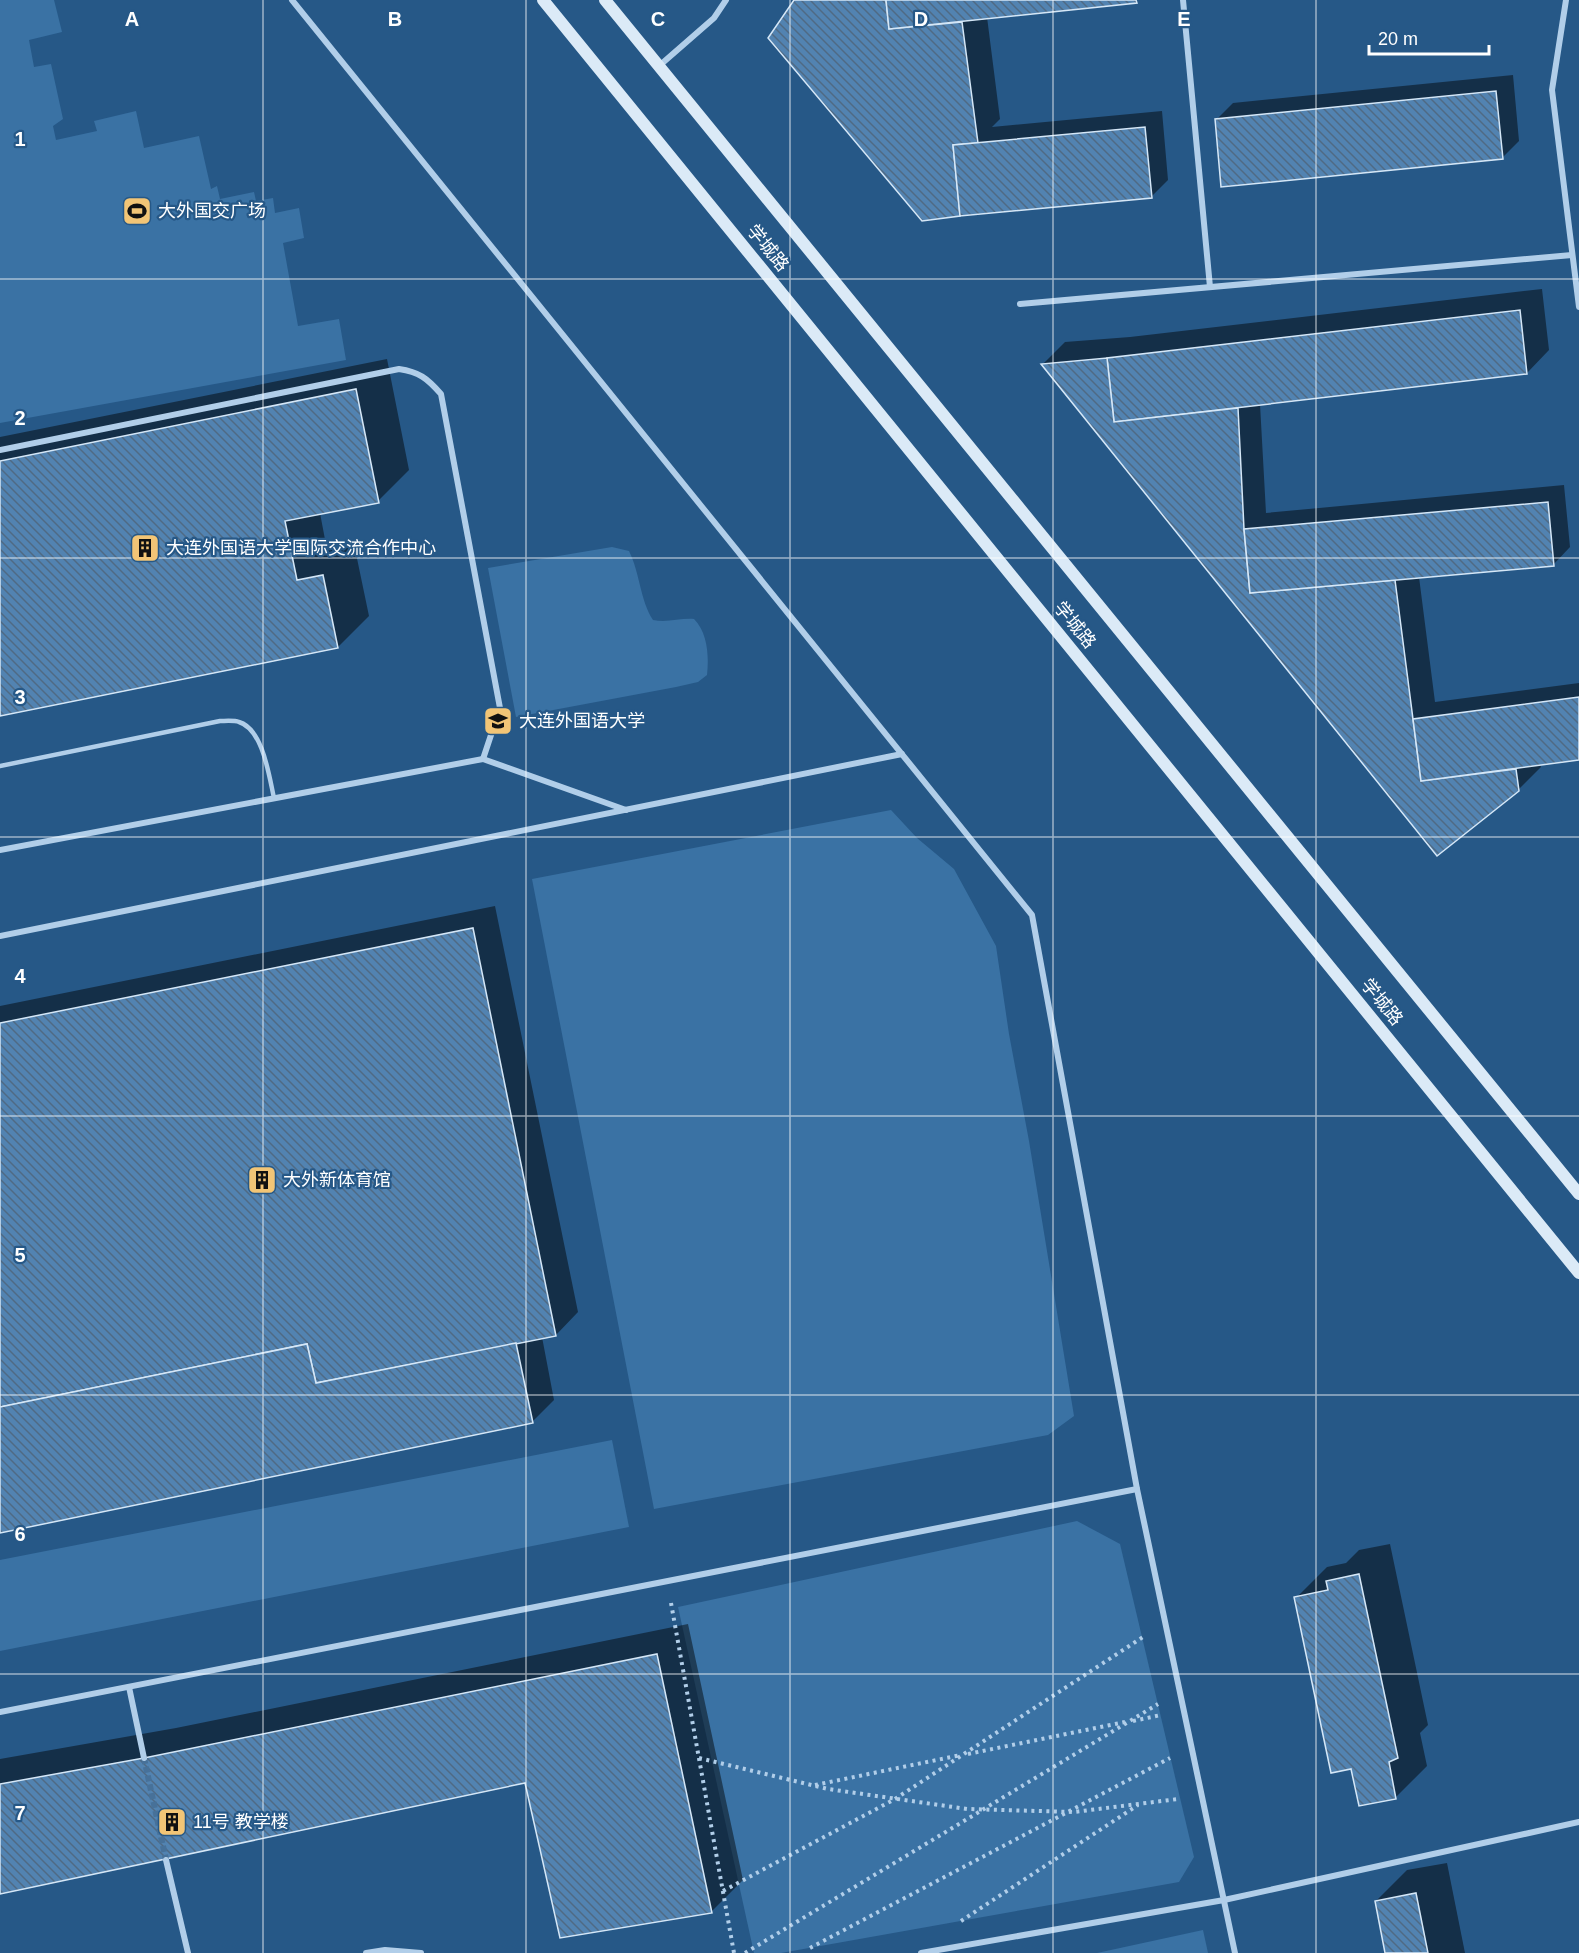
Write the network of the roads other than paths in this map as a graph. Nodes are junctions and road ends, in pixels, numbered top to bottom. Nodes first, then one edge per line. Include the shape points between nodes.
1 (292, 0) edge
2 (543, 0) edge
3 (605, 0) edge
4 (726, 0) edge
5 (1183, 0) edge
6 (1566, 0) edge
7 (659, 66) junction
8 (1572, 255) junction
9 (1209, 287) junction
10 (1020, 304) dead end
11 (1579, 307) edge
12 (0, 450) edge
13 (902, 754) junction
14 (483, 759) junction
15 (0, 766) edge
16 (274, 798) junction
17 (626, 810) junction
18 (0, 850) edge
19 (0, 936) edge
20 (1579, 1194) edge
21 (1579, 1272) edge
22 (1137, 1489) junction
23 (129, 1687) junction
24 (0, 1712) edge
25 (144, 1758) tunnel mouth
26 (1579, 1822) edge
27 (166, 1860) tunnel mouth
28 (1224, 1900) junction
29 (188, 1953) edge
30 (366, 1953) edge
31 (421, 1953) edge
32 (921, 1953) edge
33 (1235, 1953) edge

1 - 13 street
2 - 21 main road, 学城路
3 - 7 main road, 学城路
4 - 7 street via 714,18
5 - 9 street
6 - 8 street via 1552,90
7 - 20 main road, 学城路
8 - 9 street
8 - 11 street
9 - 10 street
12 - 14 street via 399,369 415,372 441,394 500,708
13 - 17 street
13 - 22 street via 1032,915
14 - 16 street
14 - 17 street
15 - 16 lane via 219,721 239,722 254,732 266,761
16 - 18 street
17 - 19 street
22 - 23 street
22 - 28 street
23 - 24 street
23 - 25 street
26 - 28 street
27 - 29 street
28 - 32 street
28 - 33 street
30 - 31 street

